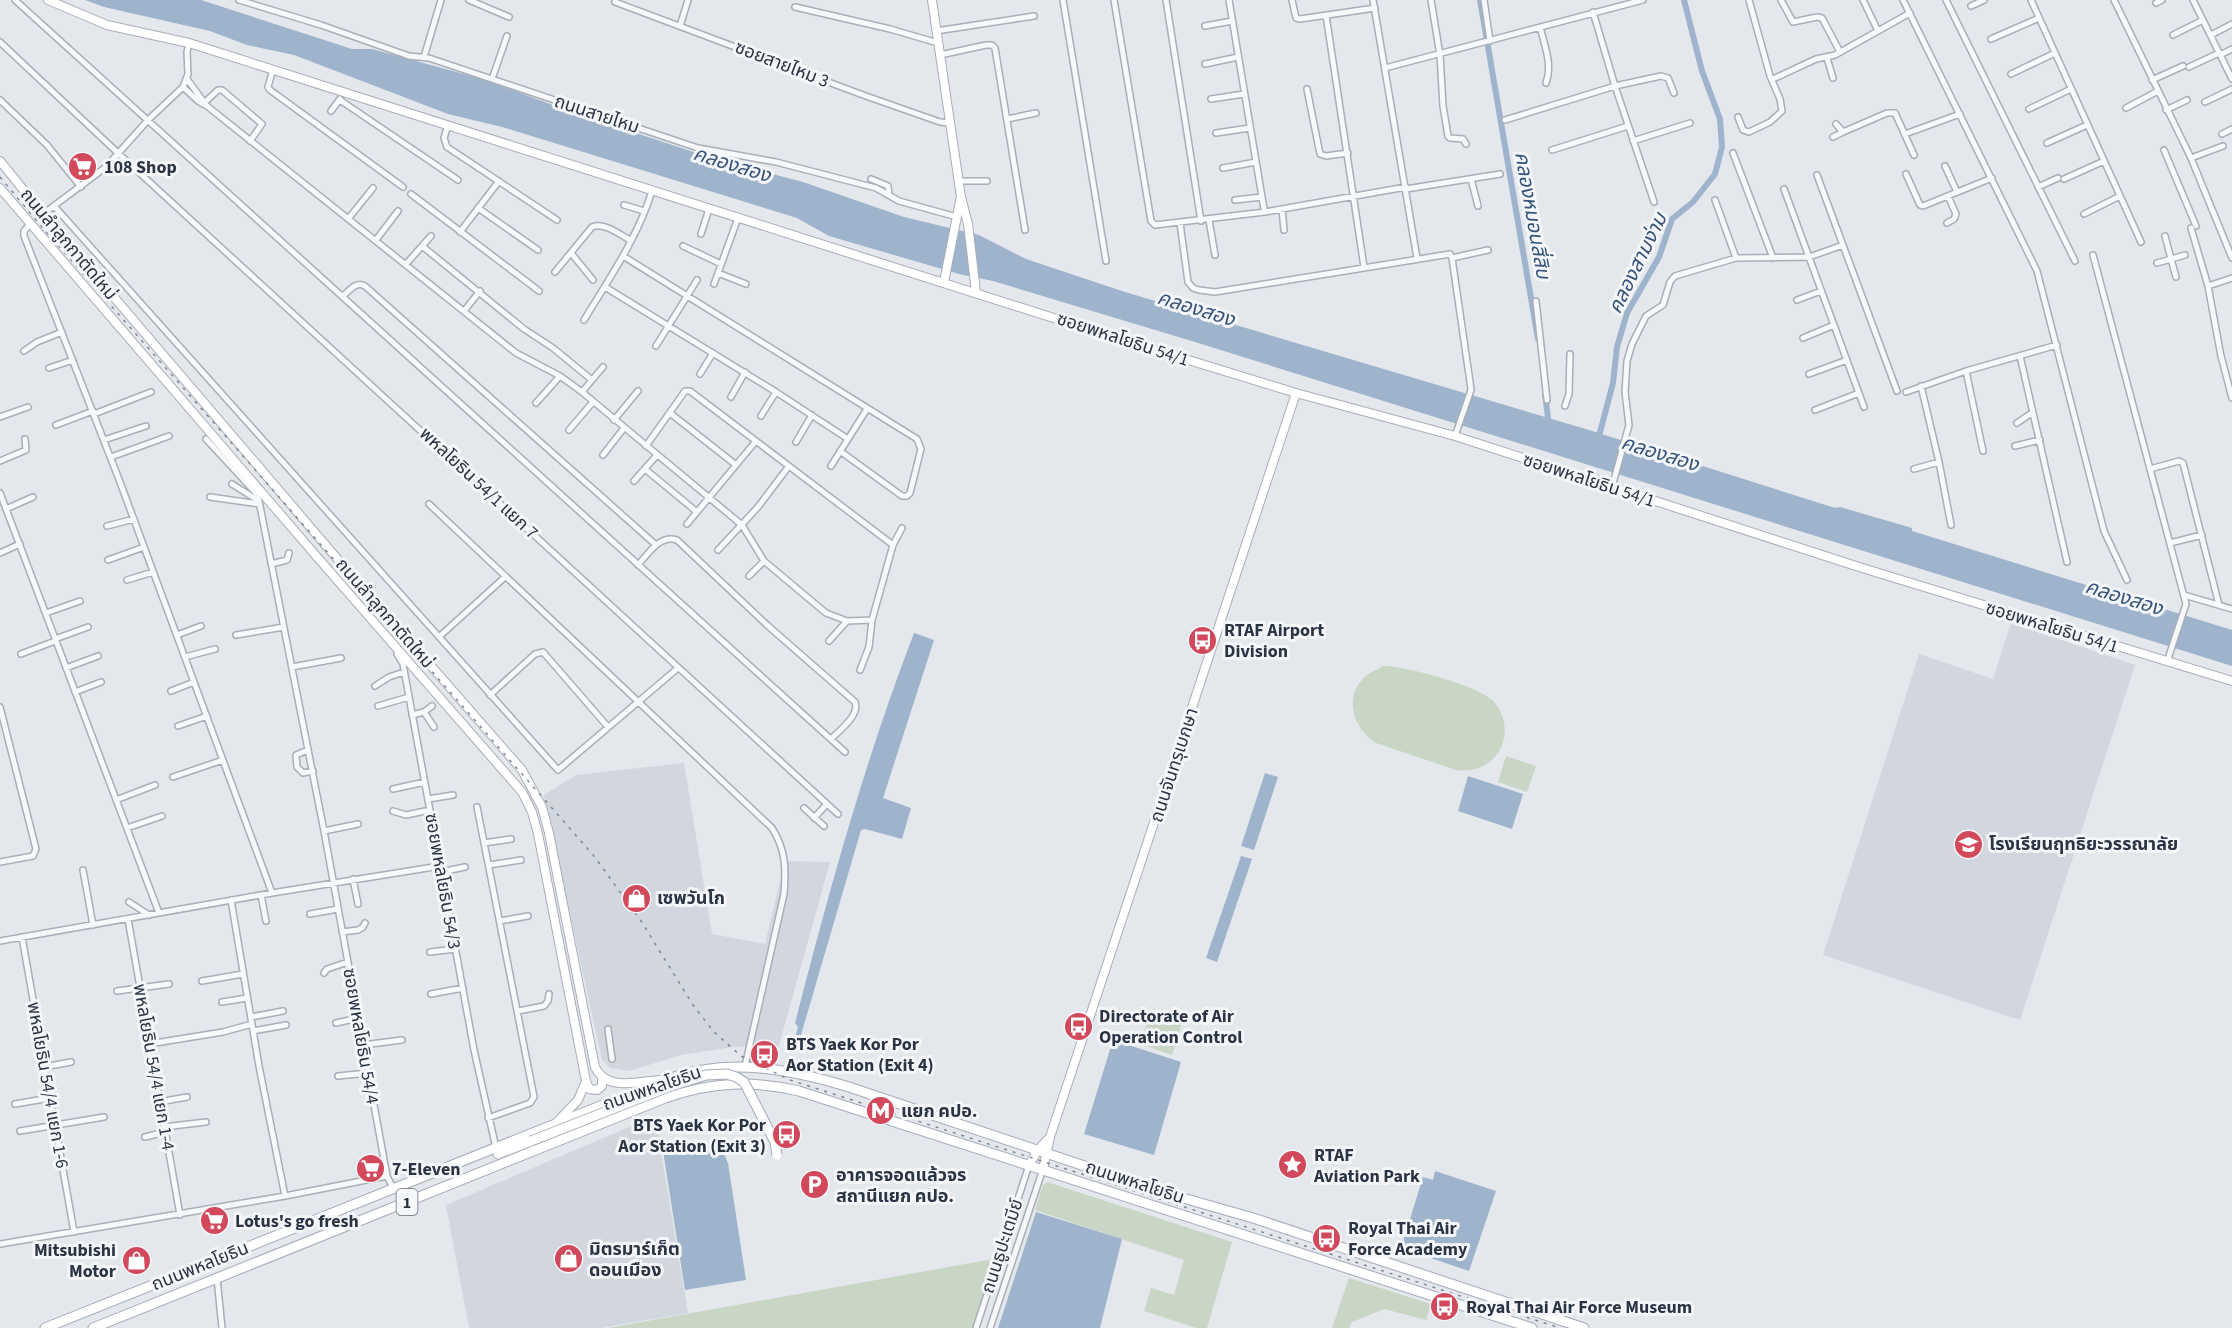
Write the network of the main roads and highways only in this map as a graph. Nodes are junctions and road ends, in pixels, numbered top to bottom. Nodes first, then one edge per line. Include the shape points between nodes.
1 (48, 0) edge
2 (932, 0) edge
3 (0, 161) edge
4 (0, 188) edge
5 (961, 197) junction
6 (945, 278) junction
7 (976, 292) junction
8 (1296, 393) junction
9 (328, 548) junction
10 (318, 558) junction
11 (2232, 681) edge
12 (602, 1078) junction
13 (665, 1080) junction
14 (586, 1081) junction
15 (557, 1123) junction
16 (1050, 1137) junction
17 (1038, 1150) junction
18 (1048, 1153) junction
19 (777, 1155) dead end
20 (469, 1159) junction
21 (1029, 1165) junction
22 (1043, 1169) junction
23 (393, 1188) junction
24 (398, 1206) junction
25 (1352, 1251) junction
26 (1346, 1268) junction
27 (45, 1328) edge
28 (93, 1328) edge
29 (1532, 1328) edge
30 (1584, 1328) edge

1 - 6 main road, ซอยพหลโยธิน 54/1 via 107,25 189,43 273,69 341,96 448,125 738,218
2 - 5 main road
3 - 9 main road, ถนนลำลูกกาตัดใหม่
4 - 10 main road, ถนนลำลูกกาตัดใหม่
5 - 6 main road
5 - 7 main road
6 - 7 main road, ซอยพหลโยธิน 54/1
7 - 8 main road, ซอยพหลโยธิน 54/1
8 - 11 main road, ซอยพหลโยธิน 54/1 via 1457,433 1859,567
8 - 16 main road, ถนนจันทรุเบกษา
9 - 10 main road
9 - 12 main road, ถนนลำลูกกาตัดใหม่ via 516,763 532,787 549,833 595,1067
10 - 14 main road, ถนนลำลูกกาตัดใหม่ via 513,779 526,799 538,834
12 - 13 main road via 616,1083
12 - 14 main road via 602,1086 597,1090 589,1089
13 - 15 main road, ถนนพหลโยธิน / 1
13 - 17 main road, ถนนพหลโยธิน / 1 via 707,1068 781,1069
14 - 15 main road via 578,1100
15 - 20 main road, ถนนพหลโยธิน / 1
16 - 17 main road, ถนนจันทรุเบกษา
16 - 18 main road, ถนนจันทรุเบกษา
17 - 18 main road, ถนนพหลโยธิน
17 - 21 main road, ถนนจันทรุเบกษา
18 - 22 main road, ถนนจันทรุเบกษา
18 - 25 main road, ถนนพหลโยธิน
19 - 20 main road, bridge via 776,1142 750,1090 744,1082 727,1074 688,1080 499,1154
20 - 23 main road, ถนนพหลโยธิน / 1
21 - 22 main road, ถนนพหลโยธิน
21 - 24 main road, ถนนพหลโยธิน / 1 via 800,1091 769,1084 724,1085 665,1098
22 - 26 main road, ถนนพหลโยธิน
23 - 24 main road
23 - 27 main road, ถนนพหลโยธิน / 1
24 - 28 main road, ถนนพหลโยธิน / 1
25 - 26 main road
25 - 30 main road, ถนนพหลโยธิน
26 - 29 main road, ถนนพหลโยธิน

